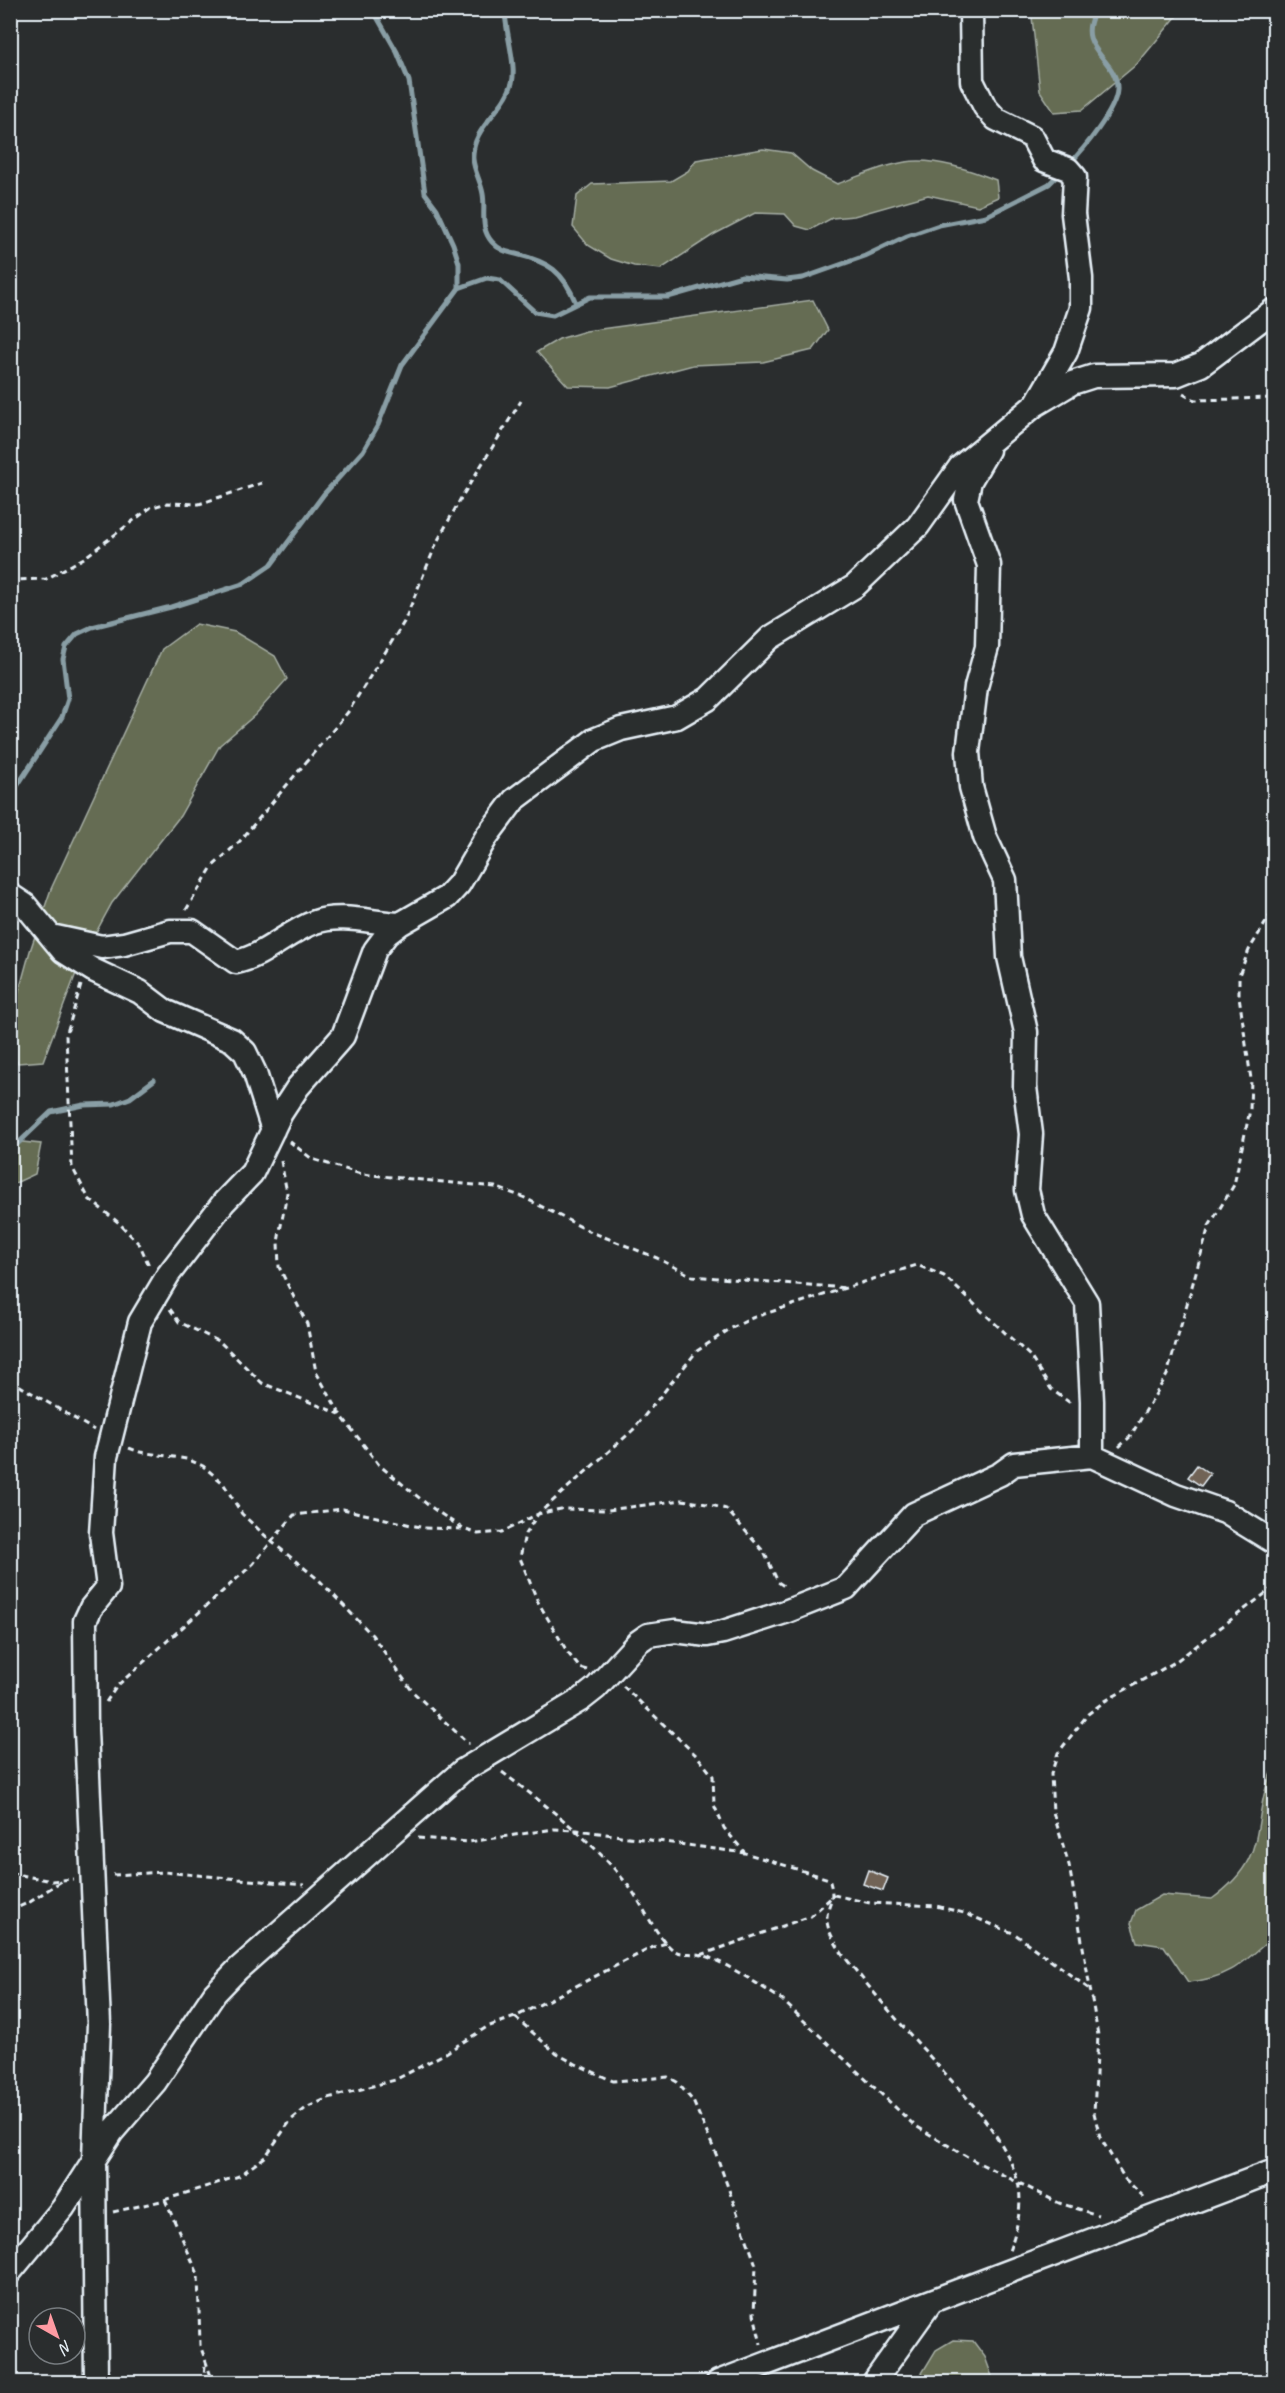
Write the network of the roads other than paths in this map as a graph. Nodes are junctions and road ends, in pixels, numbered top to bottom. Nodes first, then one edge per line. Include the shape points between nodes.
1 (971, 10) edge
2 (1275, 310) edge
3 (1035, 405) junction
4 (994, 440) junction
5 (10, 895) edge
6 (400, 924) junction
7 (51, 936) junction
8 (273, 1130) junction
9 (1092, 1456) junction
10 (1275, 1542) edge
11 (94, 2160) junction
12 (1275, 2171) edge
13 (10, 2272) edge
14 (931, 2302) junction
15 (96, 2382) edge
16 (718, 2382) edge
17 (874, 2382) edge

1 - 3 street via 972,81 985,107 996,119 1032,137 1044,160 1068,169 1075,177 1073,214 1081,308 1066,352
2 - 3 street via 1201,365 1176,375 1094,376 1072,383
3 - 4 street
4 - 6 street via 960,467 918,526 855,586 770,638 708,699 677,717 621,729 594,740 514,800 447,897
4 - 9 street via 970,481 966,500 989,565 987,647 976,687 968,752 971,787 985,837 1005,880 1008,957 1026,1032 1025,1087 1031,1134 1027,1190 1033,1215 1087,1304
5 - 7 street via 25,905
6 - 7 street via 342,918 316,921 250,959 236,962 192,932 170,931 102,947
6 - 8 street via 375,950 343,1036 298,1087
7 - 8 street via 63,951 140,992 165,1011 232,1040 245,1053 255,1073
8 - 11 street via 252,1173 224,1202 140,1322 106,1457 101,1533 108,1587 85,1622 99,2024
9 - 10 street via 1176,1495 1225,1512
9 - 11 street via 1014,1464 938,1501 914,1514 846,1587 819,1599 707,1635 648,1635 582,1699 462,1771 238,1969 215,1993 155,2082 112,2132
11 - 13 street via 63,2208
11 - 15 street
12 - 14 street
14 - 16 street
14 - 17 street

